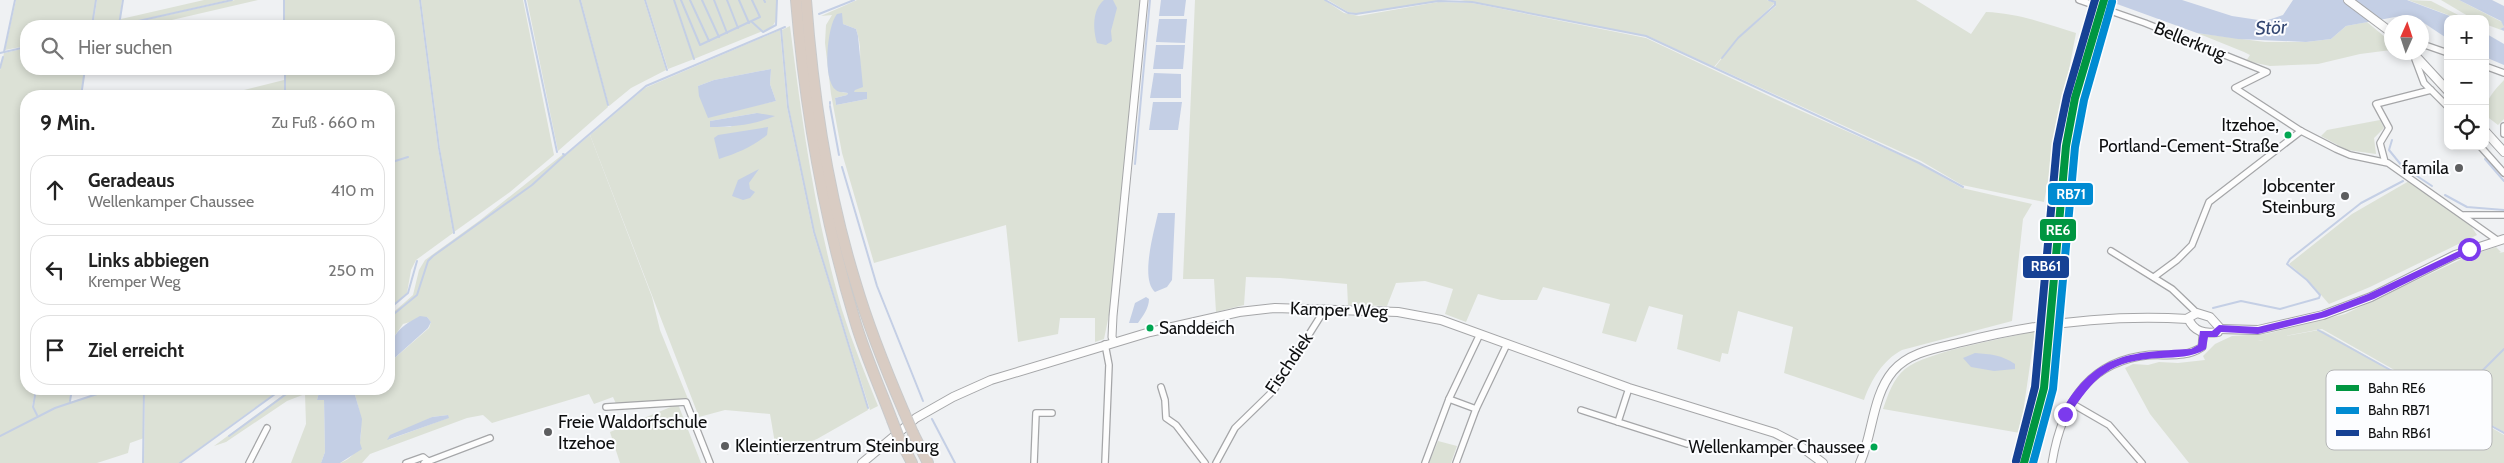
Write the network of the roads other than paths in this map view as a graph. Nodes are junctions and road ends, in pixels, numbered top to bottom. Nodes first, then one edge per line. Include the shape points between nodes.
1 (796, 0) edge
2 (806, 0) edge
3 (1144, 0) edge
4 (2079, 0) edge
5 (2348, 0) edge
6 (2384, 28) edge
7 (2429, 46) edge
8 (2444, 52) edge
9 (2416, 60) edge
10 (2419, 60) edge
11 (2489, 67) edge
12 (2504, 73) edge
13 (2444, 87) edge
14 (2430, 90) junction
15 (2447, 105) edge
16 (2504, 126) edge
17 (2301, 130) junction
18 (2504, 134) edge
19 (2489, 136) edge
20 (2484, 150) edge
21 (2504, 152) edge
22 (2385, 162) junction
23 (2504, 172) edge
24 (2464, 215) junction
25 (2504, 215) edge
26 (2501, 239) edge
27 (2111, 251) dead end
28 (2154, 277) junction
29 (1325, 309) junction
30 (2197, 313) junction
31 (2188, 319) junction
32 (2219, 329) junction
33 (1480, 334) junction
34 (2203, 334) junction
35 (1109, 343) junction
36 (1506, 344) junction
37 (1161, 387) dead end
38 (1629, 388) junction
39 (1449, 399) junction
40 (2072, 403) junction
41 (606, 407) dead end
42 (1476, 409) junction
43 (1581, 410) dead end
44 (1052, 413) dead end
45 (1618, 422) junction
46 (267, 428) dead end
47 (490, 438) dead end
48 (1688, 444) dead end
49 (251, 462) edge
50 (426, 462) edge
51 (406, 463) edge
52 (710, 463) edge
53 (862, 463) edge
54 (912, 463) edge
55 (928, 463) edge
56 (1034, 463) edge
57 (1106, 463) edge
58 (1205, 463) edge
59 (1216, 463) edge
60 (1424, 463) edge
61 (1456, 463) edge
62 (1823, 463) edge
63 (1860, 463) edge
64 (2052, 463) edge
65 (2142, 463) edge

1 - 54 highway, bridge via 810,126 832,238 857,325 899,438
2 - 55 highway, bridge via 819,126 842,236 869,324
3 - 35 street
4 - 17 street, Bellerkrug via 2145,22 2267,72 2235,88
5 - 6 main road
7 - 8 street
9 - 14 street
10 - 13 main road
11 - 12 street
14 - 15 street
14 - 22 street via 2376,104 2389,128 2380,143
16 - 18 street
17 - 22 street via 2350,155
17 - 28 street via 2209,202 2190,247
19 - 21 main road
20 - 23 street
22 - 24 street
24 - 25 street
24 - 26 street
26 - 32 main road via 2455,254 2371,296 2323,315 2258,330
27 - 28 street
28 - 30 street via 2182,297
29 - 33 main road, Kamper Weg via 1415,314
29 - 35 main road, Kamper Weg via 1248,310
29 - 59 street, Fischdiek via 1274,390 1235,428
30 - 31 main road
30 - 32 main road via 2210,317
31 - 34 main road via 2192,327
31 - 63 main road via 2141,316 2058,320 1922,353 1894,369 1883,387 1868,446
32 - 34 main road via 2214,334
33 - 36 main road, Kamper Weg
33 - 39 street
34 - 40 street via 2202,347 2193,353 2140,355 2117,361 2092,378
35 - 53 main road, Kamper Weg via 991,380 953,397 916,418
35 - 57 street
36 - 38 main road, Kamper Weg
36 - 42 street
37 - 58 street via 1166,418 1176,425
38 - 45 street
38 - 62 main road, Kamper Weg via 1775,433
39 - 42 street
39 - 60 street
40 - 64 street via 2060,425
40 - 65 street via 2109,425
41 - 52 street via 686,402
42 - 61 street
43 - 45 street
44 - 56 street via 1036,414
45 - 48 street
46 - 49 street
47 - 50 street
50 - 51 street via 423,457

